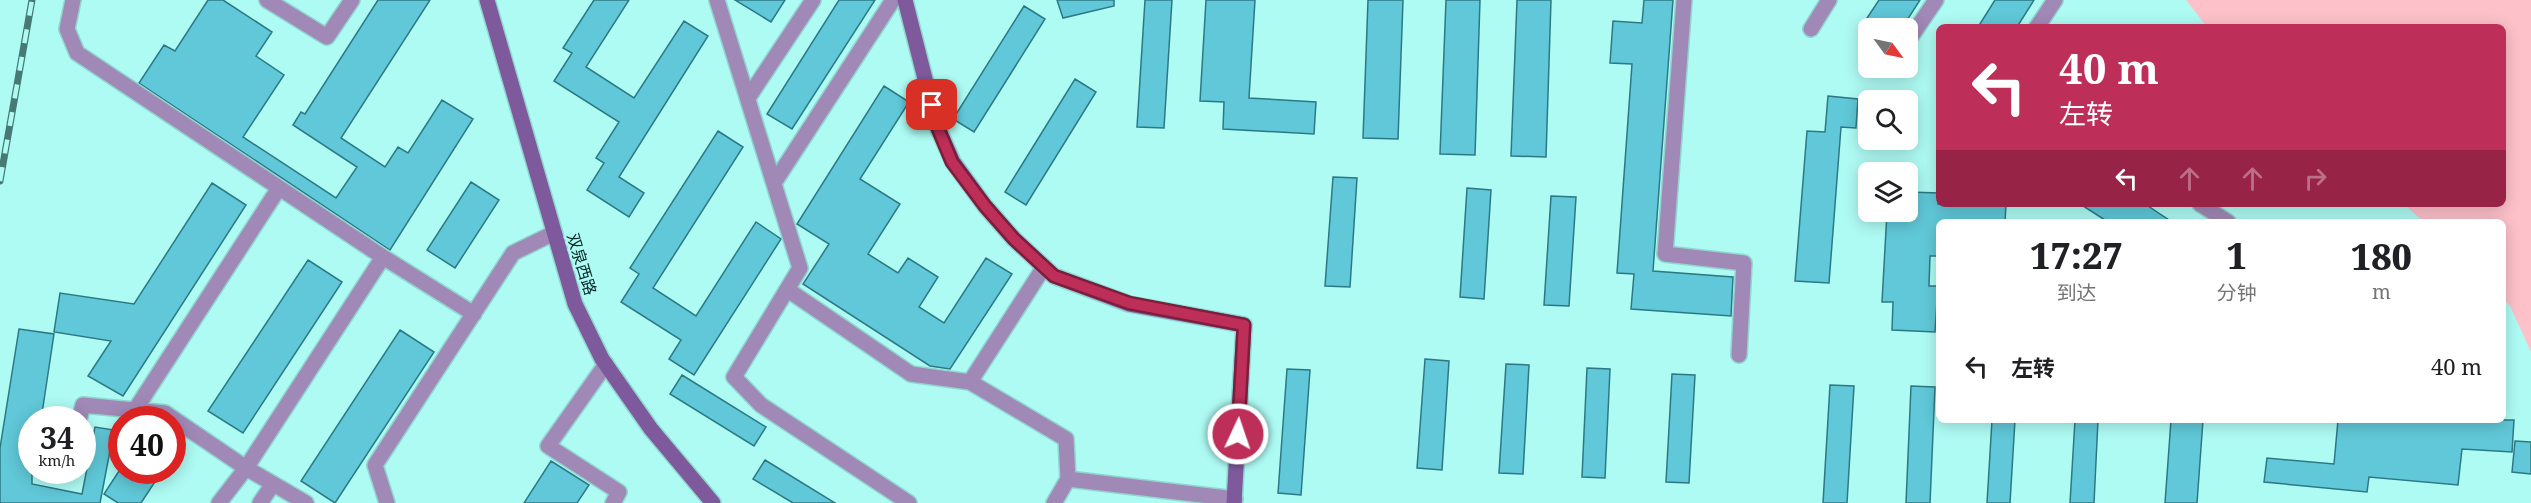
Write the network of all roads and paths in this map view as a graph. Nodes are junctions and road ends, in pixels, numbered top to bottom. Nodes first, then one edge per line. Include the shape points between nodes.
1 (73, 0) edge
2 (267, 0) edge
3 (352, 0) edge
4 (487, 0) edge
5 (717, 0) edge
6 (813, 0) edge
7 (893, 0) edge
8 (905, 0) edge
9 (1684, 0) edge
10 (1829, 0) edge
11 (1936, 0) edge
12 (2055, 0) edge
13 (2039, 24) edge
14 (1918, 26) edge
15 (1811, 29) dead end
16 (748, 98) junction
17 (774, 183) junction
18 (279, 188) junction
19 (2205, 207) edge
20 (2223, 219) edge
21 (554, 233) junction
22 (383, 258) junction
23 (1044, 267) junction
24 (788, 290) junction
25 (474, 314) junction
26 (1739, 355) dead end
27 (606, 364) junction
28 (970, 382) junction
29 (138, 406) edge
30 (186, 427) edge
31 (246, 468) junction
32 (1068, 479) junction
33 (273, 484) junction
34 (1234, 501) edge
35 (219, 503) edge
36 (260, 503) edge
37 (306, 503) edge
38 (387, 503) edge
39 (613, 503) edge
40 (713, 503) edge
41 (909, 503) edge
42 (1054, 503) edge

1 - 18 street via 67,29 77,53
2 - 3 street via 327,37
4 - 21 street, 双泉西路
5 - 16 street
6 - 16 street
7 - 17 street
8 - 23 street via 937,126 952,162 985,206
9 - 26 street via 1665,254 1744,263
10 - 15 street
11 - 14 street
12 - 13 street
16 - 17 street
17 - 24 street via 800,268
18 - 22 street
18 - 29 street
19 - 20 street
21 - 25 street via 513,253
21 - 27 street, 双泉西路 via 575,304
22 - 25 street
22 - 31 street
23 - 28 street
23 - 34 street via 1054,276 1129,303 1244,325
24 - 28 street via 910,374
24 - 41 street via 734,377 761,405
25 - 38 street via 375,465
27 - 39 street via 548,446 619,492
27 - 40 street, 双泉西路 via 651,429
28 - 32 street via 1066,439
30 - 31 street
31 - 33 street
31 - 35 street
32 - 34 street
32 - 42 street
33 - 36 street
33 - 37 street

